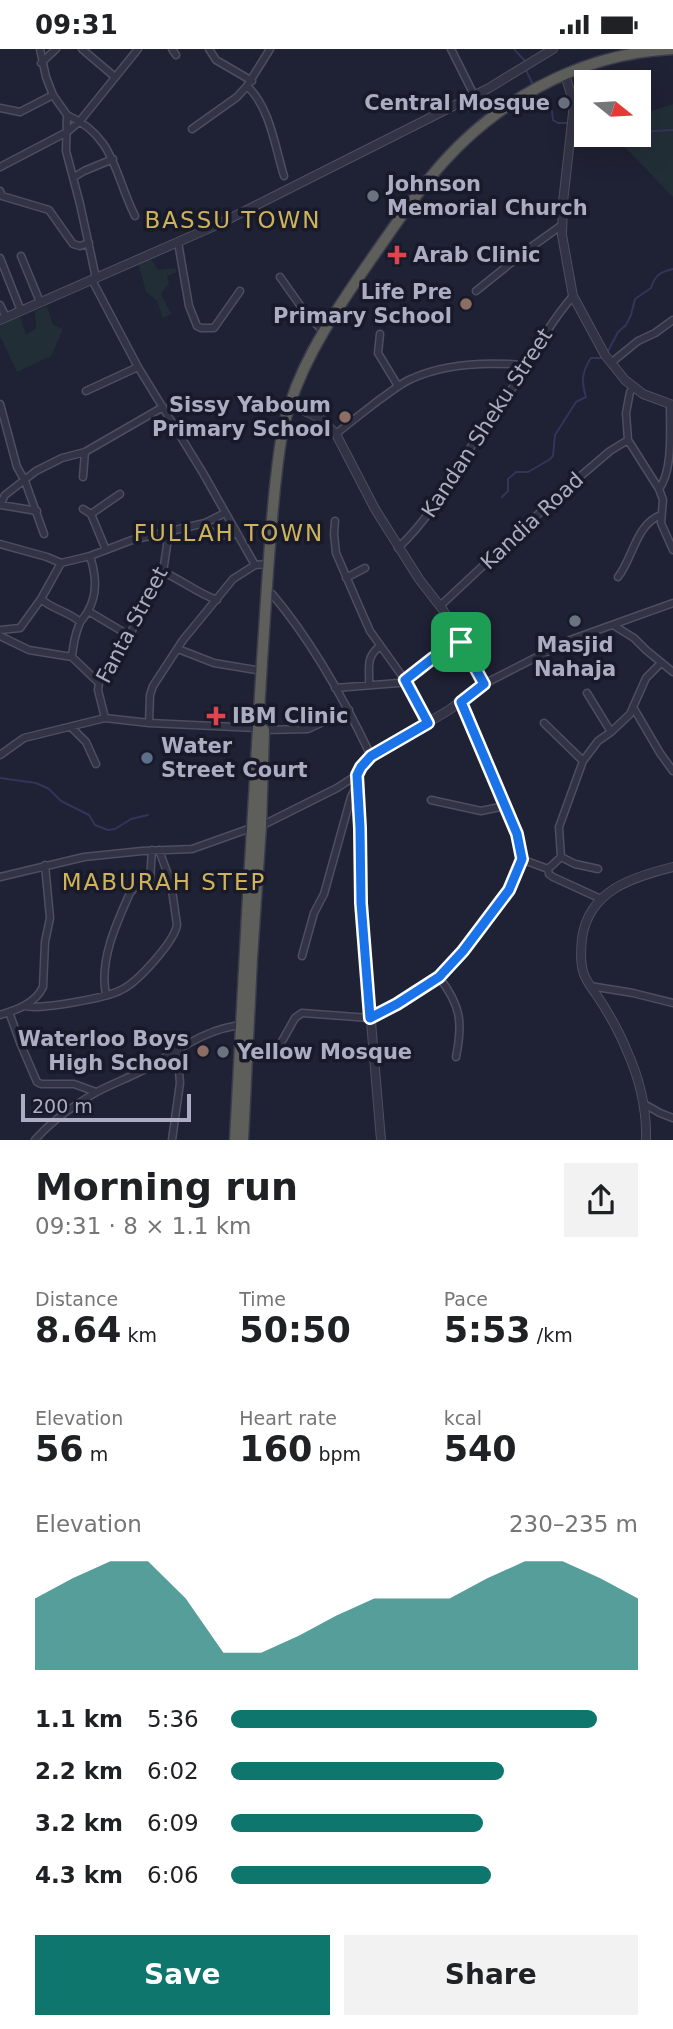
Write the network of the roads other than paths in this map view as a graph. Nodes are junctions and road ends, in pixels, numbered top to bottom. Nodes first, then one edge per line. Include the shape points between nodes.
1 (40, 49) edge
2 (56, 49) edge
3 (82, 49) edge
4 (138, 49) edge
5 (209, 49) edge
6 (270, 49) edge
7 (451, 49) edge
8 (553, 49) edge
9 (673, 52) edge
10 (41, 63) junction
11 (114, 77) junction
12 (566, 78) junction
13 (250, 84) junction
14 (53, 95) junction
15 (474, 95) junction
16 (0, 108) edge
17 (67, 115) junction
18 (80, 121) junction
19 (192, 129) dead end
20 (67, 132) junction
21 (113, 159) junction
22 (0, 167) edge
23 (284, 176) dead end
24 (74, 177) junction
25 (0, 191) edge
26 (135, 216) dead end
27 (562, 225) junction
28 (178, 242) junction
29 (89, 243) junction
30 (21, 256) dead end
31 (0, 258) edge
32 (280, 277) dead end
33 (94, 279) junction
34 (240, 291) dead end
35 (476, 291) dead end
36 (573, 296) junction
37 (40, 302) junction
38 (0, 305) edge
39 (21, 311) junction
40 (3, 318) edge
41 (673, 320) edge
42 (324, 332) junction
43 (380, 334) dead end
44 (612, 362) junction
45 (524, 365) junction
46 (138, 367) junction
47 (398, 386) junction
48 (634, 387) junction
49 (86, 391) dead end
50 (0, 404) edge
51 (672, 405) edge
52 (163, 407) junction
53 (295, 407) junction
54 (336, 434) junction
55 (628, 440) junction
56 (85, 452) junction
57 (83, 477) dead end
58 (25, 481) junction
59 (659, 489) junction
60 (120, 494) dead end
61 (0, 505) edge
62 (83, 509) dead end
63 (37, 511) junction
64 (225, 513) junction
65 (91, 514) junction
66 (661, 515) junction
67 (335, 521) dead end
68 (205, 523) junction
69 (169, 532) junction
70 (44, 534) dead end
71 (237, 534) junction
72 (0, 544) edge
73 (398, 548) junction
74 (106, 549) junction
75 (673, 550) edge
76 (90, 556) junction
77 (61, 563) junction
78 (268, 564) junction
79 (255, 565) junction
80 (365, 568) dead end
81 (163, 572) junction
82 (618, 577) dead end
83 (346, 578) junction
84 (272, 594) junction
85 (41, 599) junction
86 (217, 600) junction
87 (673, 603) edge
88 (440, 606) junction
89 (88, 611) junction
90 (80, 622) junction
91 (613, 625) junction
92 (20, 628) junction
93 (0, 631) edge
94 (0, 636) edge
95 (130, 636) junction
96 (461, 642) junction
97 (19, 645) junction
98 (380, 646) junction
99 (178, 649) junction
100 (72, 657) junction
101 (661, 663) junction
102 (262, 671) junction
103 (673, 672) edge
104 (405, 680) junction
105 (99, 683) junction
106 (484, 684) junction
107 (369, 685) junction
108 (335, 688) junction
109 (587, 694) dead end
110 (461, 702) junction
111 (634, 707) junction
112 (349, 711) junction
113 (105, 718) junction
114 (149, 723) junction
115 (428, 723) junction
116 (544, 723) dead end
117 (71, 727) junction
118 (261, 729) junction
119 (611, 733) junction
120 (0, 755) edge
121 (371, 756) junction
122 (583, 761) junction
123 (96, 764) dead end
124 (673, 771) edge
125 (357, 775) junction
126 (356, 785) junction
127 (431, 800) dead end
128 (505, 806) junction
129 (256, 827) junction
130 (156, 850) junction
131 (561, 856) junction
132 (522, 859) junction
133 (45, 865) junction
134 (673, 867) edge
135 (548, 869) junction
136 (598, 869) dead end
137 (0, 877) edge
138 (601, 899) junction
139 (302, 956) dead end
140 (439, 977) junction
141 (590, 986) junction
142 (106, 995) junction
143 (673, 1003) edge
144 (25, 1006) junction
145 (9, 1012) junction
146 (0, 1015) edge
147 (370, 1018) junction
148 (245, 1025) junction
149 (177, 1049) junction
150 (248, 1052) junction
151 (456, 1058) dead end
152 (96, 1092) junction
153 (644, 1104) junction
154 (673, 1118) edge
155 (35, 1140) edge
156 (172, 1140) edge
157 (235, 1140) edge
158 (243, 1140) edge
159 (381, 1140) edge
160 (646, 1140) edge

1 - 10 street
2 - 10 street
3 - 11 street
4 - 11 street
5 - 13 street via 216,60
6 - 13 street
7 - 15 street
8 - 15 street
9 - 12 highway via 621,60
9 - 42 highway via 620,55 572,70 529,90 491,117 430,178
10 - 14 street
11 - 18 street
12 - 27 street via 574,104
12 - 53 highway via 494,121 433,182 334,324
13 - 19 street
13 - 23 street
14 - 16 street via 20,112
14 - 17 street
15 - 28 street
17 - 18 street
17 - 20 street
18 - 20 street
18 - 21 street
20 - 22 street
20 - 24 street via 66,151
21 - 24 street
21 - 26 street
24 - 29 street
25 - 29 street via 2,196 49,210 73,244
27 - 35 street
27 - 36 street
28 - 33 street
28 - 34 street via 197,326 214,328
29 - 33 street
30 - 37 street
31 - 39 street
32 - 42 street
33 - 37 street
33 - 46 street
36 - 44 street
36 - 45 street, Kandan Sheku Street
37 - 39 street
38 - 40 street
39 - 40 street
41 - 44 street
42 - 78 highway via 289,405 278,459
43 - 47 street via 378,353
44 - 48 street
45 - 47 street via 452,367
45 - 73 street, Kandan Sheku Street via 434,509
46 - 49 street
46 - 52 street
47 - 54 street
48 - 51 street
48 - 55 street via 626,413
50 - 58 street
51 - 59 street via 670,470
52 - 56 street
52 - 64 street
53 - 54 street via 320,418
53 - 84 highway via 283,460
54 - 73 street
55 - 59 street
55 - 88 street, Kandia Road via 563,491
56 - 57 street
56 - 58 street via 47,464
58 - 61 street via 5,495
58 - 63 street
59 - 66 street
60 - 65 street
61 - 63 street
62 - 65 street
63 - 70 street
64 - 68 street
64 - 71 street
65 - 74 street
66 - 75 street
66 - 82 street via 642,532
67 - 83 street via 336,553
68 - 69 street
68 - 71 street via 217,536
69 - 74 street
69 - 81 street, Fanta Street
71 - 79 street
72 - 77 street
73 - 88 street
74 - 76 street
76 - 77 street
76 - 89 street via 96,575
77 - 85 street
78 - 79 street
78 - 102 highway
79 - 86 street via 233,579
80 - 83 street
81 - 86 street
81 - 95 street, Fanta Street
83 - 98 street
84 - 108 street
84 - 118 highway
85 - 90 street
85 - 92 street
86 - 99 street
87 - 91 street
88 - 96 street
89 - 90 street
89 - 95 street
90 - 100 street
91 - 101 street
91 - 106 street via 570,640
92 - 93 street
92 - 97 street
94 - 97 street
95 - 105 street, Fanta Street
96 - 104 street
96 - 106 street
97 - 100 street
98 - 104 street
98 - 107 street via 370,658
99 - 102 street via 214,663
99 - 114 street via 150,695
100 - 105 street
101 - 103 street
101 - 111 street via 646,678
102 - 118 highway
104 - 107 street
104 - 115 street
105 - 113 street, Fanta Street
106 - 110 street
107 - 108 street
108 - 112 street
109 - 119 street
110 - 115 street
110 - 128 street
111 - 119 street
111 - 124 street
112 - 118 street via 308,729
112 - 121 street
113 - 114 street
113 - 117 street
114 - 118 street
115 - 121 street
116 - 122 street
117 - 120 street via 24,738
117 - 123 street via 86,742
118 - 129 highway
119 - 122 street via 598,741
121 - 125 street
122 - 131 street via 559,827
125 - 126 street
125 - 129 street
126 - 139 street
126 - 147 street
127 - 128 street via 481,811
128 - 132 street
129 - 130 street via 192,849
129 - 148 highway
130 - 133 street
130 - 142 street via 150,880 130,893 105,963
130 - 142 street via 171,883 176,932 138,978
131 - 135 street
131 - 136 street
132 - 135 street
132 - 140 street via 509,890
133 - 137 street
133 - 144 street via 50,918 43,987
134 - 138 street via 629,880
135 - 138 street via 553,877
138 - 141 street via 583,931 583,970
140 - 147 street
140 - 151 street via 459,1012
141 - 143 street
141 - 153 street via 628,1051
142 - 144 street via 41,1008
144 - 145 street
145 - 146 street
145 - 152 street via 37,1082 74,1084
147 - 150 street via 302,1013 277,1050 255,1048
147 - 159 street
148 - 149 street via 217,1030
148 - 150 highway
148 - 157 highway
149 - 152 street
149 - 156 street via 180,1083
150 - 158 highway
152 - 155 street via 60,1115
153 - 154 street
153 - 160 street

